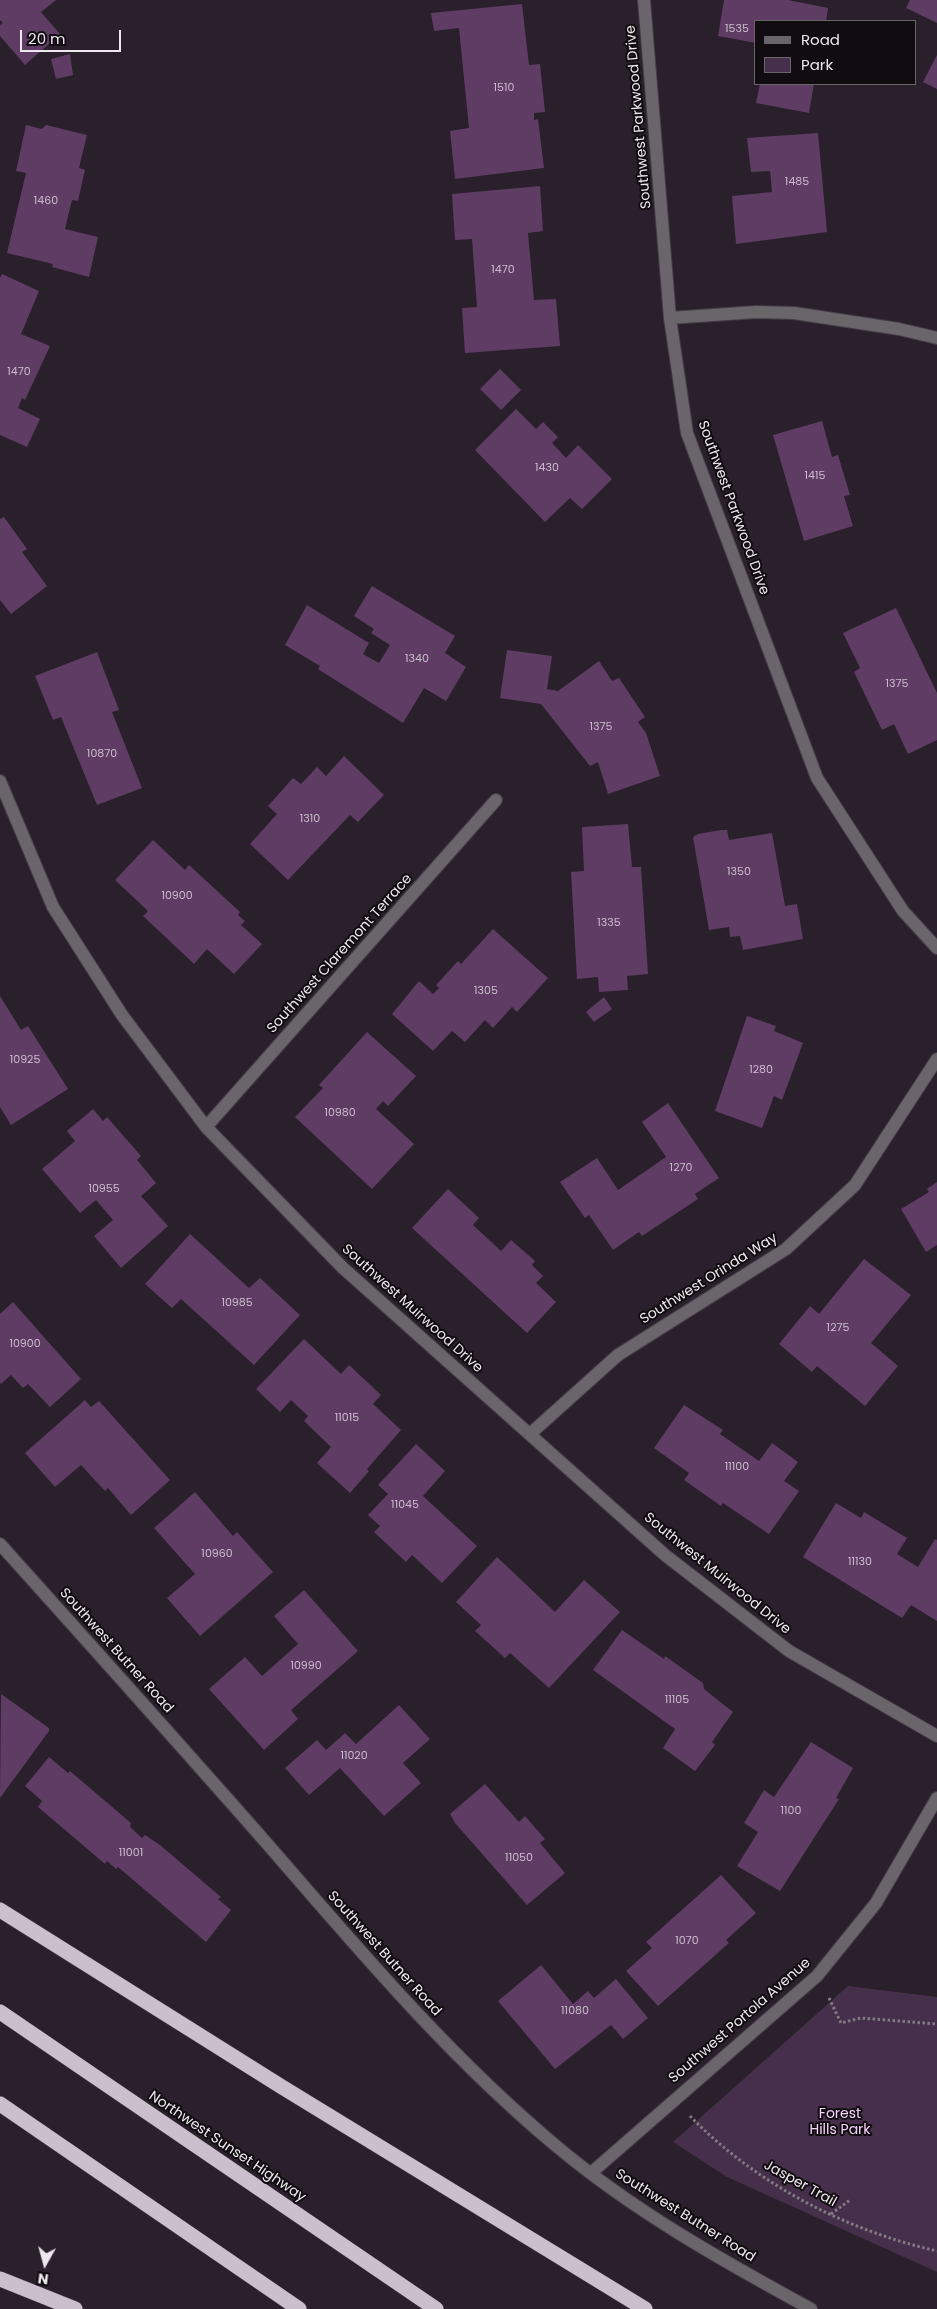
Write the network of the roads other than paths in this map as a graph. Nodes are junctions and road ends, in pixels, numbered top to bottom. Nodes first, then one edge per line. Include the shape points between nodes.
1 (644, 0) edge
2 (670, 318) junction
3 (937, 338) edge
4 (0, 782) edge
5 (496, 800) dead end
6 (937, 948) edge
7 (937, 1059) edge
8 (206, 1127) junction
9 (530, 1434) junction
10 (0, 1544) edge
11 (937, 1736) edge
12 (937, 1798) edge
13 (0, 1910) edge
14 (0, 2012) edge
15 (0, 2104) edge
16 (590, 2173) junction
17 (0, 2279) edge
18 (75, 2309) edge
19 (299, 2309) edge
20 (436, 2309) edge
21 (645, 2309) edge
22 (811, 2309) edge

1 - 2 street, Southwest Parkwood Drive
2 - 3 street via 756,312 794,313
2 - 6 street, Southwest Parkwood Drive via 687,433 817,778 903,911
4 - 8 street, Southwest Muirwood Drive via 53,907 122,1015
5 - 8 street, Southwest Claremont Terrace
7 - 9 street, Southwest Orinda Way via 855,1185 786,1249 618,1354
8 - 9 street, Southwest Muirwood Drive via 343,1268
9 - 11 street, Southwest Muirwood Drive via 665,1555 789,1651
10 - 16 street, Southwest Butner Road via 435,2034 478,2078
12 - 16 street, Southwest Portola Avenue via 876,1903 817,1976
13 - 21 highway
14 - 20 highway, Northwest Sunset Highway
15 - 19 highway
16 - 22 street, Southwest Butner Road via 684,2236
17 - 18 highway

